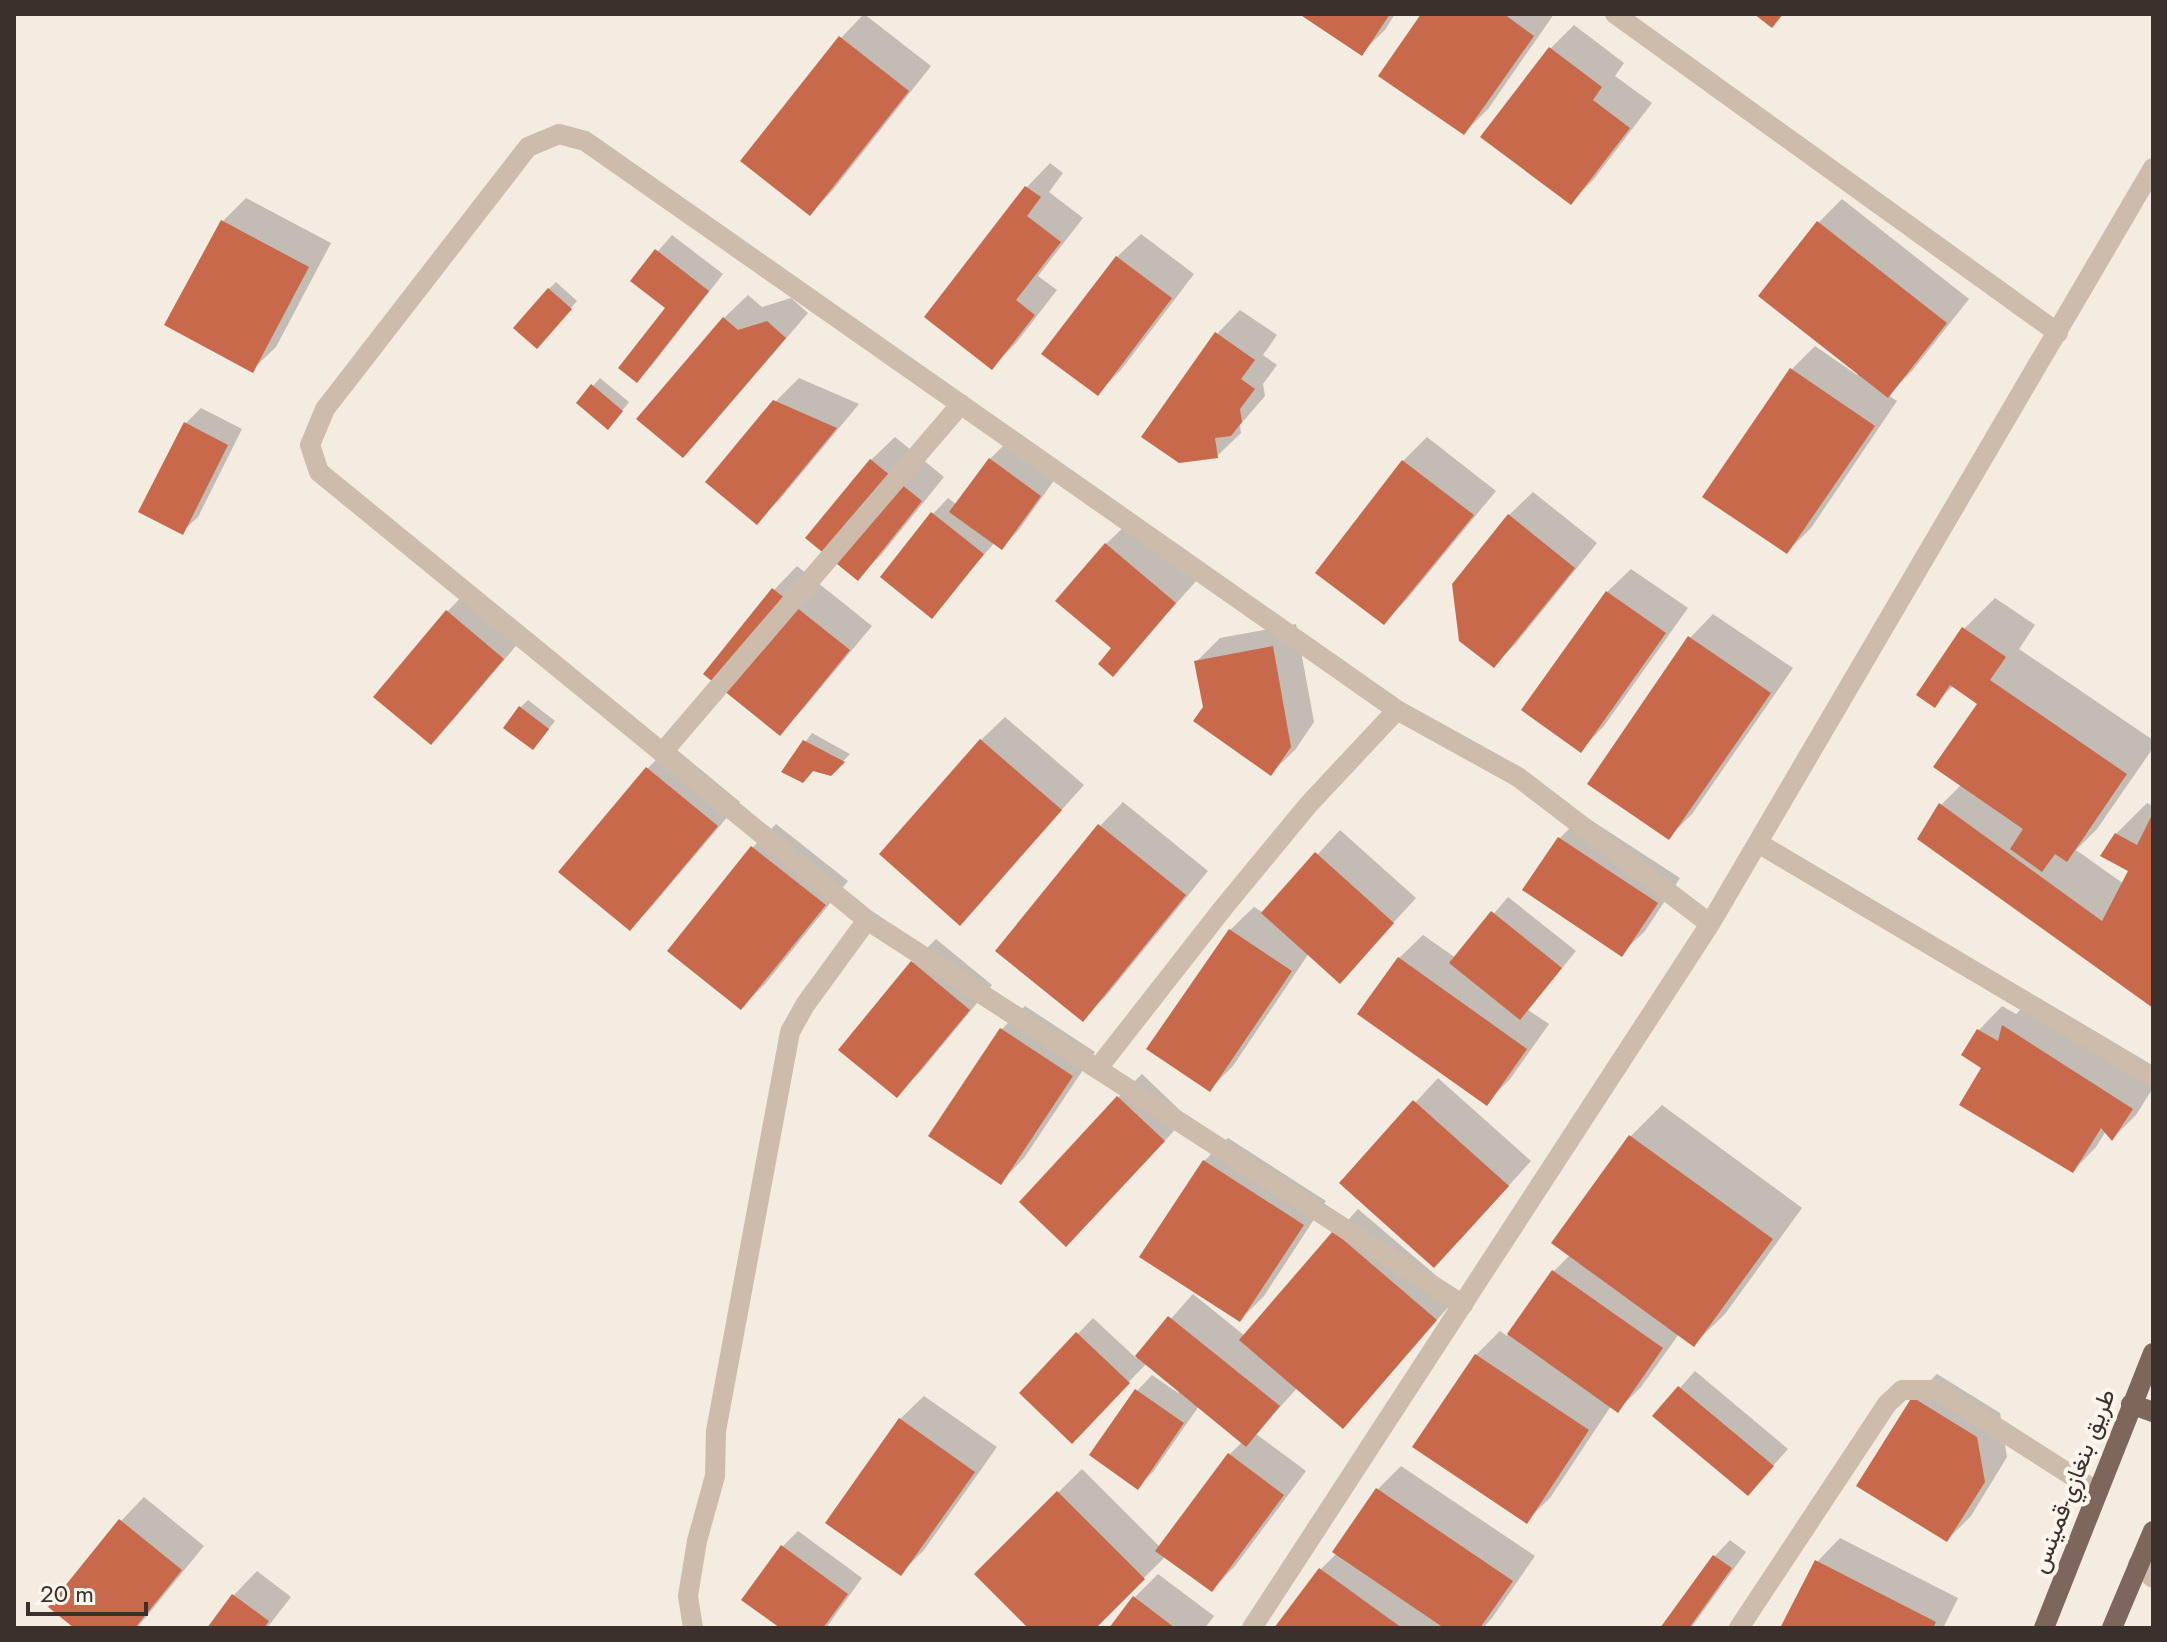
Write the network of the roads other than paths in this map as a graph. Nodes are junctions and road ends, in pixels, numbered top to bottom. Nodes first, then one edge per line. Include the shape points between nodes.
1 (1615, 14) edge
2 (2153, 168) edge
3 (2058, 333) junction
4 (961, 404) junction
5 (1397, 710) junction
6 (662, 753) junction
7 (1758, 843) junction
8 (867, 920) junction
9 (1710, 924) junction
10 (1098, 1068) junction
11 (2153, 1077) edge
12 (1463, 1305) junction
13 (2153, 1353) edge
14 (2131, 1404) junction
15 (2153, 1412) edge
16 (2096, 1491) junction
17 (2153, 1531) edge
18 (2146, 1571) edge
19 (693, 1628) edge
20 (1252, 1628) edge
21 (1739, 1628) edge
22 (2044, 1628) edge
23 (2112, 1628) edge

1 - 3 street
2 - 3 street
3 - 7 street
4 - 5 street
4 - 6 street
4 - 6 street via 585,141 559,134 528,147 325,409 310,445 319,472
5 - 9 street via 1518,777
5 - 10 street via 1309,804
6 - 8 street
7 - 9 street
7 - 11 street
8 - 10 street
8 - 19 street via 790,1032 716,1431 715,1476 688,1596
9 - 12 street
10 - 12 street
12 - 20 street
13 - 14 main road, طريق بنغازي-قمينس
14 - 15 main road
14 - 16 main road, طريق بنغازي-قمينس
16 - 21 street via 1938,1390 1902,1390 1887,1404
16 - 22 main road, طريق بنغازي-قمينس
17 - 18 main road
18 - 23 main road

